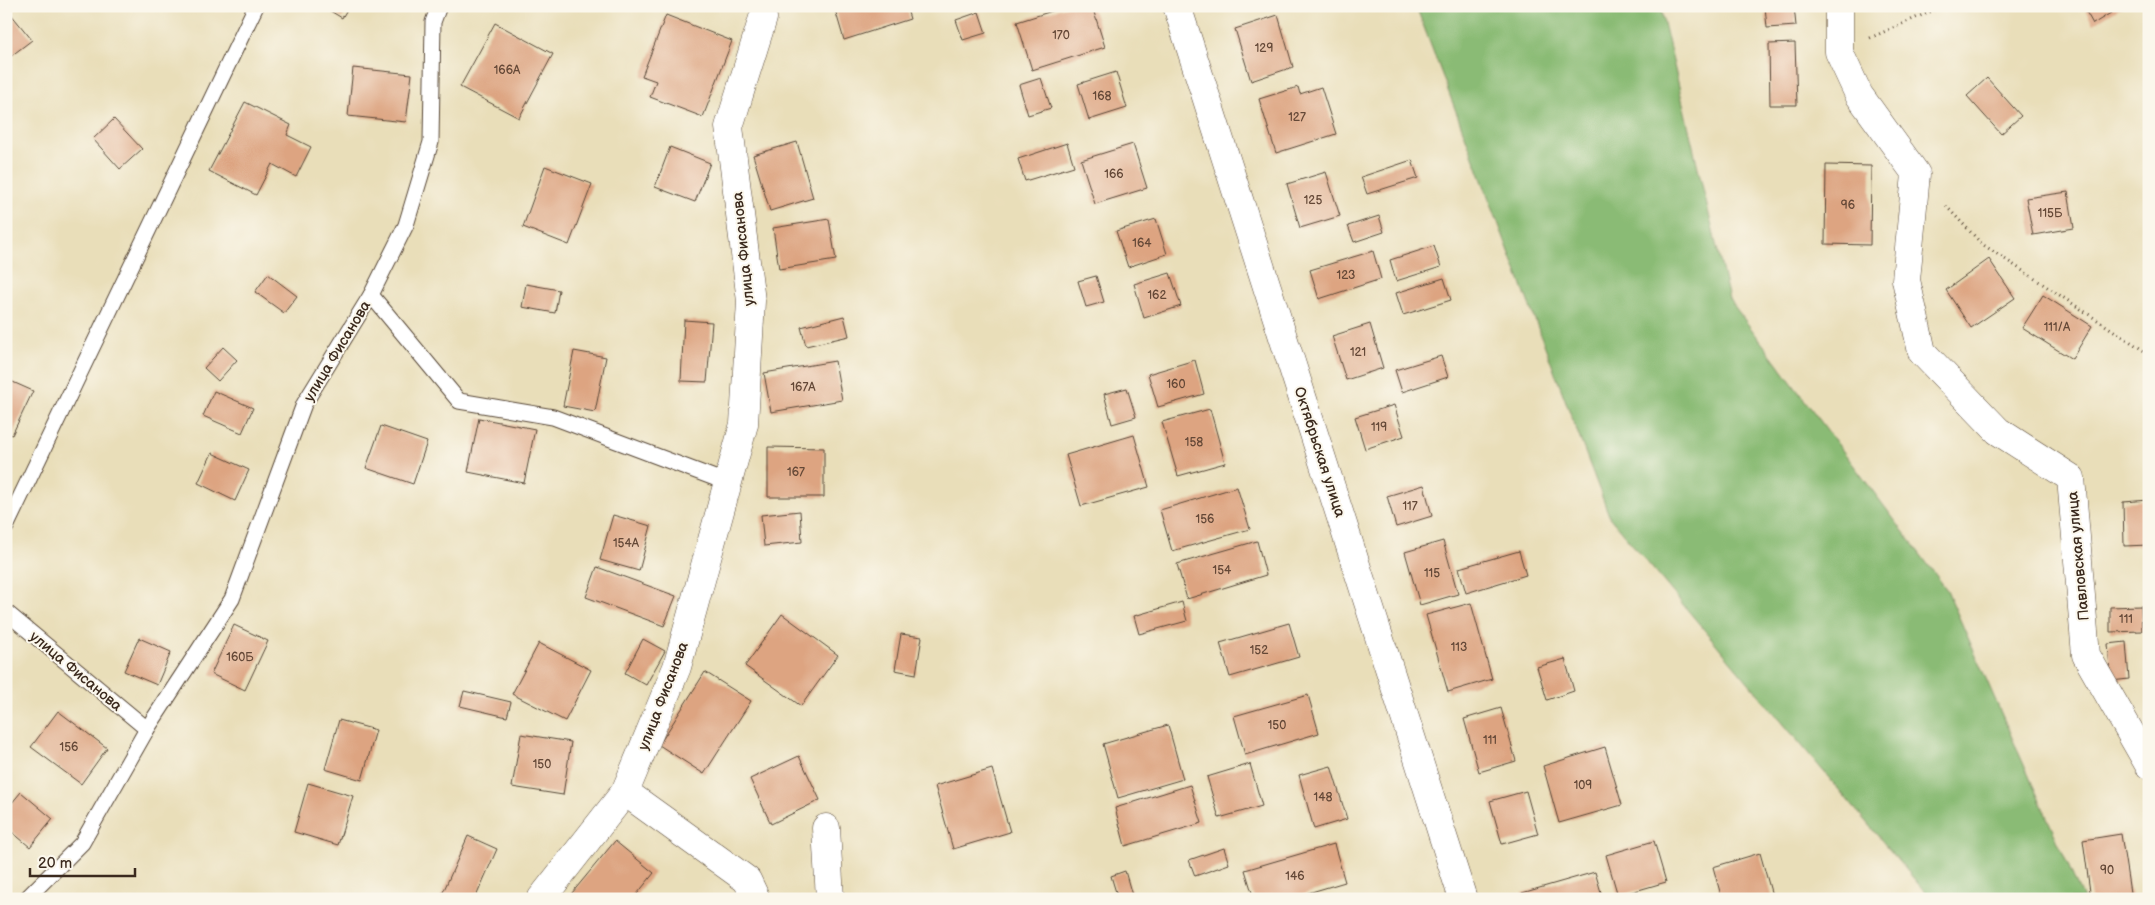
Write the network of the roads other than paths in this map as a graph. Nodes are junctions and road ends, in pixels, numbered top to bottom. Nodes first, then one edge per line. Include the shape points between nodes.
1 (256, 6) edge
2 (439, 6) edge
3 (1176, 6) edge
4 (1840, 6) edge
5 (763, 18) dead end
6 (371, 295) junction
7 (728, 483) junction
8 (6, 527) edge
9 (6, 612) edge
10 (147, 729) junction
11 (2149, 765) edge
12 (625, 792) junction
13 (826, 828) dead end
14 (26, 899) edge
15 (541, 899) edge
16 (756, 899) edge
17 (830, 899) edge
18 (1463, 899) edge

1 - 8 lane
2 - 6 lane via 433,22 431,142 406,225
3 - 18 street, Октябрьская улица
4 - 11 street, Павловская улица via 1839,52 1859,95 1916,174 1906,280 1922,352 1998,431 2071,478 2086,655
5 - 7 street, улица Фисанова via 729,127 751,301 744,424
6 - 7 lane, улица Фисанова via 459,401 553,417
6 - 10 lane, улица Фисанова via 304,404 232,599
7 - 12 street, улица Фисанова via 677,667
9 - 10 lane, улица Фисанова
10 - 14 lane, улица Фисанова via 82,843
12 - 15 street, улица Фисанова
12 - 16 street via 747,880
13 - 17 street

